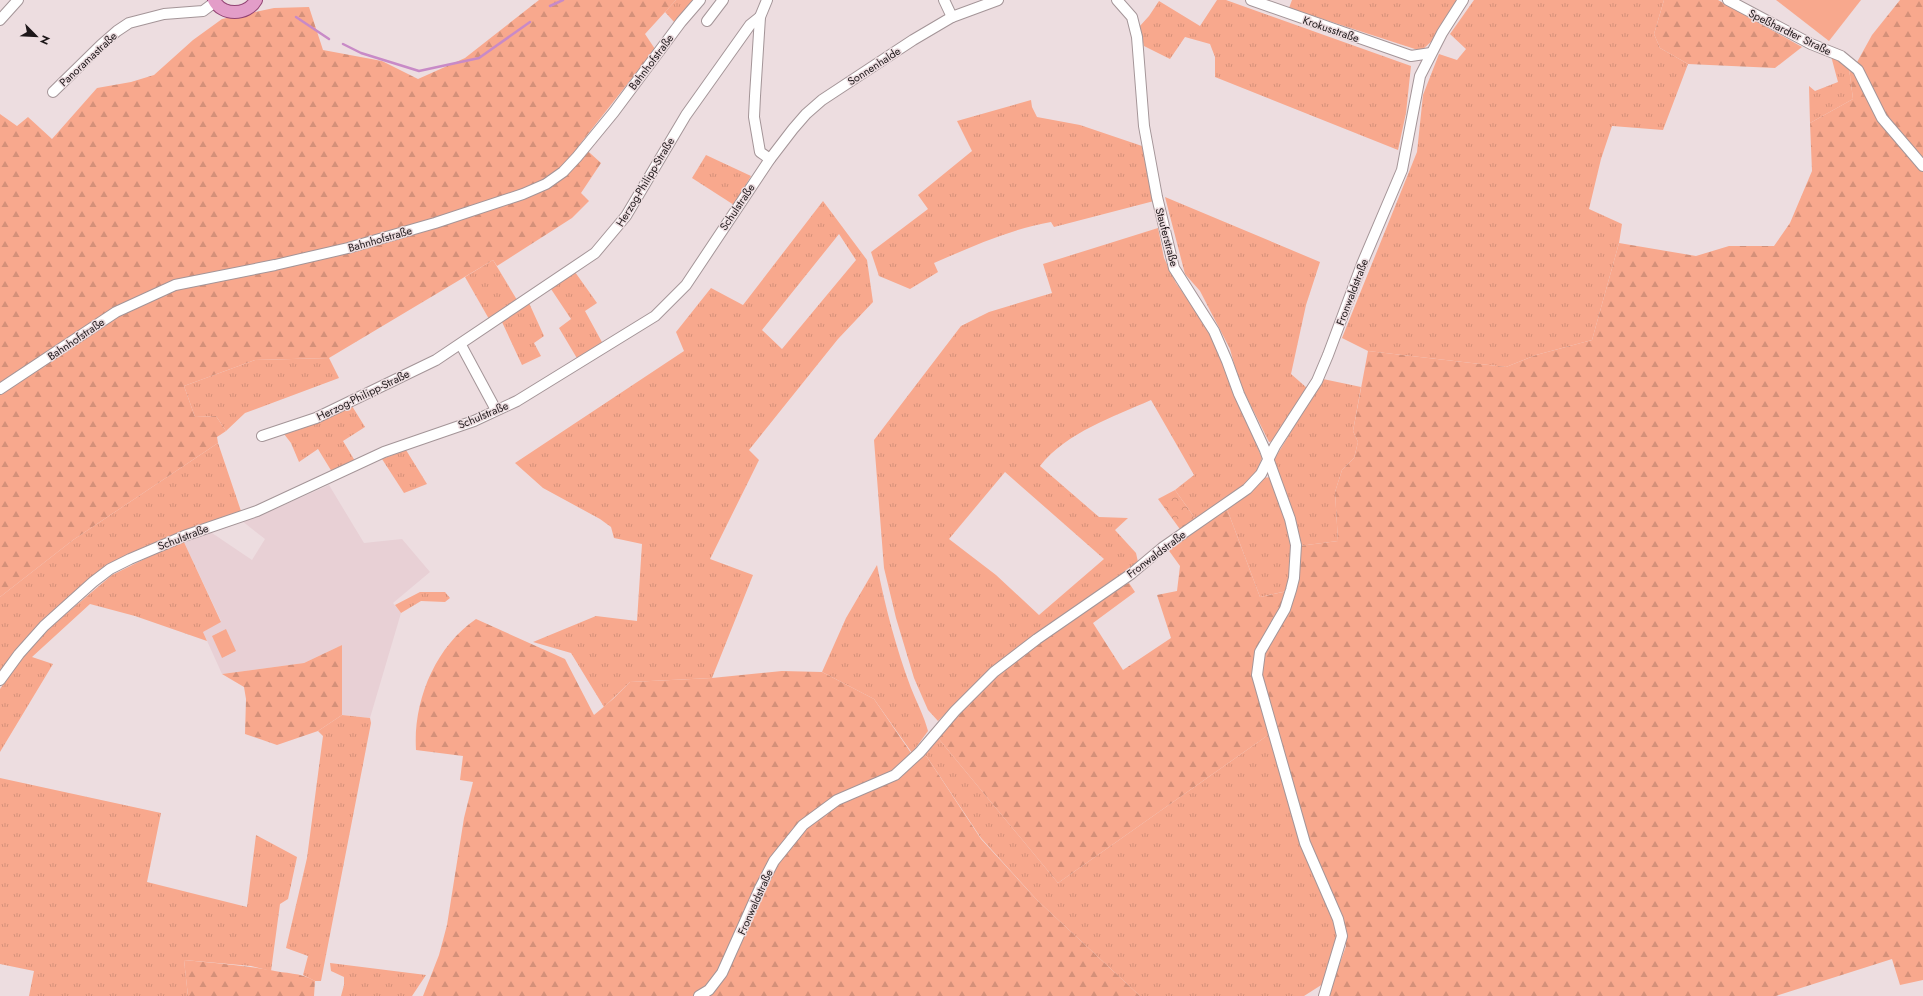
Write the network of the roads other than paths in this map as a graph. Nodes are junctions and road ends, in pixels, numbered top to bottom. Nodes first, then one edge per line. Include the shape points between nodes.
1 (18, 0) edge
2 (256, 0) edge
3 (700, 0) edge
4 (723, 0) edge
5 (767, 0) edge
6 (944, 0) edge
7 (998, 0) edge
8 (1117, 0) edge
9 (1251, 0) edge
10 (1463, 0) edge
11 (1728, 0) edge
12 (215, 1) edge
13 (760, 17) junction
14 (952, 17) junction
15 (0, 20) edge
16 (707, 21) dead end
17 (1430, 53) junction
18 (1411, 56) junction
19 (1420, 76) junction
20 (54, 92) dead end
21 (770, 159) junction
22 (1923, 166) edge
23 (461, 345) junction
24 (0, 390) edge
25 (496, 410) junction
26 (262, 436) dead end
27 (1268, 460) junction
28 (0, 680) edge
29 (699, 996) edge
30 (1324, 996) edge

1 - 15 street
2 - 12 main road via 238,13 227,11
3 - 24 street, Bahnhofstraße via 577,157 546,184 479,209 348,248 175,285 116,312
4 - 16 street
5 - 13 street
6 - 14 street
7 - 14 street, Sonnenhalde
8 - 27 street, Stauferstraße via 1132,17 1137,37 1144,126 1174,268 1214,331
9 - 18 street, Krokusstraße
10 - 17 street, Fronwaldstraße
11 - 22 street, Speßhardter Straße via 1852,64 1858,70 1882,118
12 - 20 street, Panoramastraße via 203,11 164,14 129,23 101,45
13 - 21 street via 754,117 760,152
13 - 23 street, Herzog-Philipp-Straße via 750,25 686,115 626,216 595,252
14 - 21 street, Sonnenhalde via 822,100 793,129
17 - 18 street, Krokusstraße
17 - 19 street, Fronwaldstraße
18 - 19 street
19 - 27 street, Fronwaldstraße via 1402,170 1362,264 1320,375
21 - 25 street, Schulstraße via 686,285 655,316 517,401
23 - 25 street
23 - 26 street, Herzog-Philipp-Straße via 436,360 323,415
25 - 28 street, Schulstraße via 474,421 384,452 257,511 184,536 110,569 44,626
27 - 29 street, Fronwaldstraße via 1261,474 1247,489 1162,548 1132,574 1037,638 994,672 955,710 920,752 895,775 837,800 803,825 774,861 722,974 709,990
27 - 30 street, Stauferstraße via 1290,519 1296,556 1294,578 1285,609 1260,652 1257,675 1305,843 1338,919 1342,936

